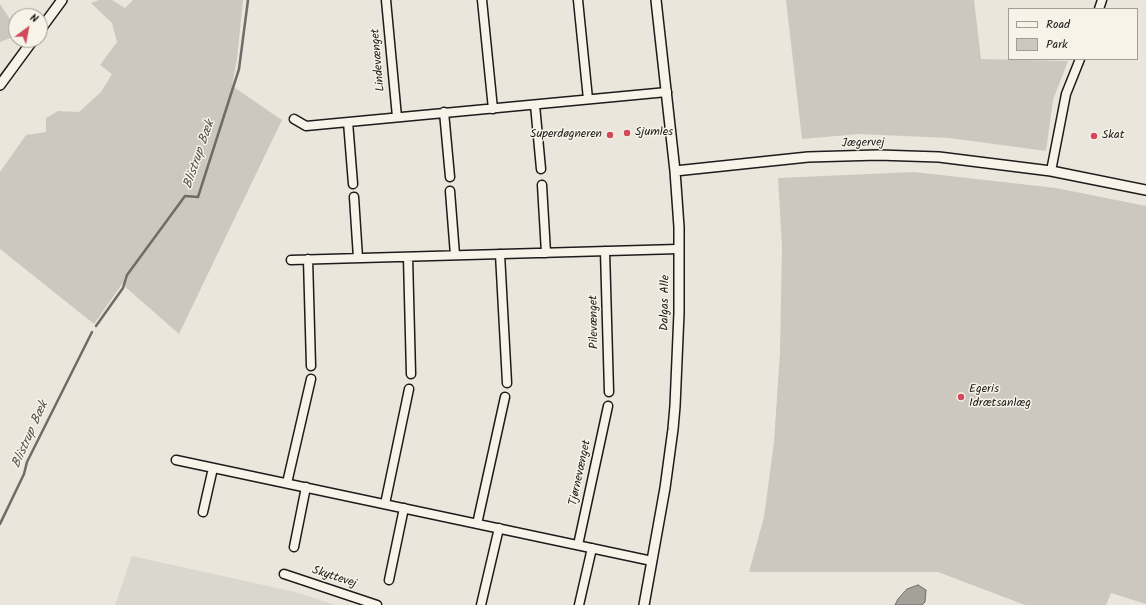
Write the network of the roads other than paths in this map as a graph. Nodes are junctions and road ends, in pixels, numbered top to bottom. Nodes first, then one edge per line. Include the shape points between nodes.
1 (62, 0) edge
2 (386, 0) edge
3 (482, 0) edge
4 (578, 0) edge
5 (656, 0) edge
6 (48, 19) edge
7 (27, 48) edge
8 (1080, 60) edge
9 (0, 85) edge
10 (667, 92) junction
11 (588, 99) junction
12 (535, 105) junction
13 (493, 109) junction
14 (444, 112) junction
15 (397, 117) junction
16 (294, 119) dead end
17 (348, 122) junction
18 (541, 170) dead end
19 (675, 171) junction
20 (1051, 171) junction
21 (450, 177) dead end
22 (353, 184) dead end
23 (542, 185) dead end
24 (1146, 190) edge
25 (450, 191) dead end
26 (354, 197) dead end
27 (678, 249) junction
28 (605, 251) junction
29 (546, 253) junction
30 (500, 254) junction
31 (455, 255) junction
32 (408, 257) junction
33 (358, 258) junction
34 (308, 259) junction
35 (290, 260) dead end
36 (312, 366) dead end
37 (411, 374) dead end
38 (311, 379) dead end
39 (507, 382) dead end
40 (409, 389) dead end
41 (609, 392) dead end
42 (505, 397) dead end
43 (608, 406) dead end
44 (176, 460) dead end
45 (213, 468) junction
46 (287, 483) junction
47 (306, 487) junction
48 (385, 504) junction
49 (404, 508) junction
50 (203, 512) dead end
51 (477, 524) junction
52 (499, 528) junction
53 (578, 545) junction
54 (294, 547) dead end
55 (592, 548) junction
56 (652, 561) junction
57 (284, 574) dead end
58 (389, 580) dead end
59 (377, 605) edge
60 (481, 605) edge
61 (579, 605) edge
62 (644, 605) edge

1 - 6 street
2 - 15 street, Lindevænget
3 - 13 street
4 - 11 street
5 - 10 street, Dalgas Alle
7 - 9 street
8 - 20 street via 1066,94
10 - 11 street
10 - 19 street, Dalgas Alle
11 - 12 street
12 - 13 street
12 - 18 street
13 - 14 street
14 - 15 street
14 - 21 street
15 - 17 street
16 - 17 street via 306,126
17 - 22 street
19 - 20 street, Jægervej via 808,157 878,155 939,157
19 - 27 street, Dalgas Alle
20 - 24 street, Jægervej
23 - 29 street
25 - 31 street
26 - 33 street
27 - 28 street
27 - 56 street, Dalgas Alle via 679,313 675,406 665,488
28 - 29 street
28 - 41 street, Pilevænget
29 - 30 street
30 - 31 street
30 - 39 street
31 - 32 street
32 - 33 street
32 - 37 street
33 - 34 street
34 - 35 street
34 - 36 street
38 - 46 street
40 - 48 street
42 - 51 street
43 - 53 street, Tjørnevænget
44 - 45 street
45 - 46 street
45 - 50 street
46 - 47 street
47 - 48 street
47 - 54 street
48 - 49 street
49 - 51 street
49 - 58 street
51 - 52 street
52 - 53 street
52 - 60 street
53 - 55 street
55 - 56 street
55 - 61 street
56 - 62 street, Dalgas Alle
57 - 59 street, Skyttevej

